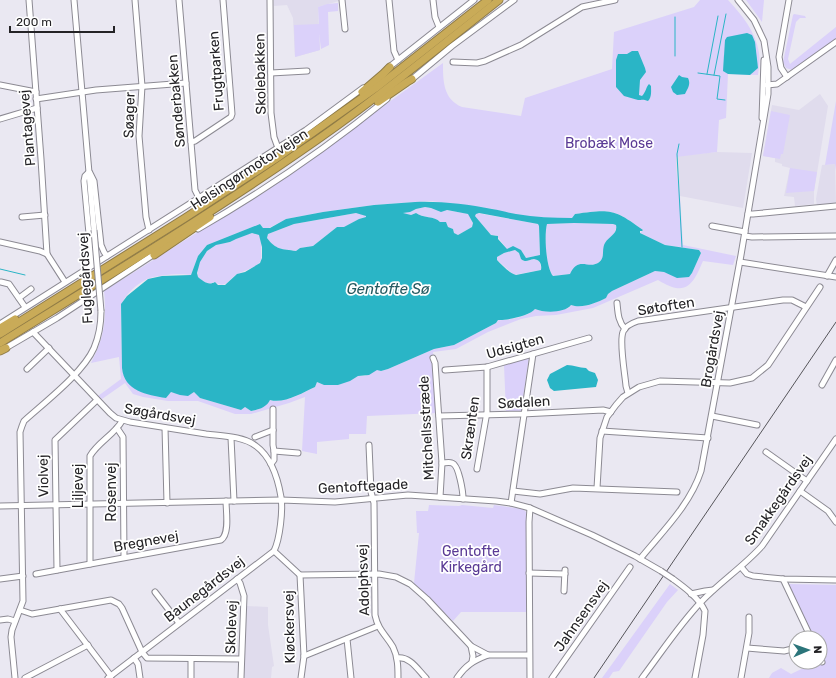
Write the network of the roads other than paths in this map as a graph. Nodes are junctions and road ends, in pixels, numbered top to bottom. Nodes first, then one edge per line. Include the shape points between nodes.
1 (29, 0) edge
2 (74, 0) edge
3 (135, 0) edge
4 (179, 0) edge
5 (223, 0) edge
6 (270, 0) edge
7 (342, 0) edge
8 (389, 0) edge
9 (433, 0) edge
10 (474, 0) edge
11 (488, 0) edge
12 (499, 0) edge
13 (514, 0) edge
14 (615, 0) edge
15 (734, 0) edge
16 (738, 0) edge
17 (789, 0) edge
18 (439, 27) junction
19 (345, 30) dead end
20 (836, 42) edge
21 (398, 60) junction
22 (453, 62) dead end
23 (390, 67) junction
24 (307, 71) dead end
25 (271, 73) junction
26 (787, 77) junction
27 (412, 80) junction
28 (186, 83) junction
29 (0, 85) edge
30 (766, 85) junction
31 (142, 86) junction
32 (36, 92) junction
33 (81, 93) junction
34 (36, 99) junction
35 (37, 108) junction
36 (0, 119) edge
37 (324, 124) junction
38 (191, 142) junction
39 (278, 148) junction
40 (299, 153) junction
41 (89, 172) junction
42 (244, 190) junction
43 (199, 198) junction
44 (836, 206) edge
45 (748, 214) junction
46 (45, 215) junction
47 (22, 217) dead end
48 (712, 226) dead end
49 (149, 230) junction
50 (745, 234) junction
51 (836, 236) edge
52 (0, 242) edge
53 (47, 254) junction
54 (154, 255) junction
55 (108, 256) junction
56 (836, 260) edge
57 (740, 262) junction
58 (92, 265) junction
59 (828, 276) junction
60 (836, 278) edge
61 (1, 282) dead end
62 (65, 282) junction
63 (76, 286) junction
64 (820, 287) dead end
65 (31, 289) dead end
66 (18, 298) junction
67 (618, 303) dead end
68 (25, 307) junction
69 (806, 307) junction
70 (731, 308) junction
71 (0, 324) edge
72 (0, 328) edge
73 (625, 329) junction
74 (33, 332) junction
75 (0, 334) edge
76 (589, 338) dead end
77 (49, 348) junction
78 (2, 349) edge
79 (533, 354) junction
80 (433, 358) dead end
81 (836, 360) edge
82 (486, 367) junction
83 (26, 369) dead end
84 (445, 370) dead end
85 (74, 375) junction
86 (718, 383) junction
87 (822, 386) dead end
88 (628, 393) junction
89 (97, 400) junction
90 (273, 409) dead end
91 (610, 412) junction
92 (524, 414) junction
93 (486, 415) junction
94 (439, 416) junction
95 (712, 416) junction
96 (122, 420) junction
97 (757, 425) dead end
98 (117, 428) junction
99 (165, 428) junction
100 (273, 430) junction
101 (602, 431) junction
102 (255, 437) dead end
103 (231, 438) junction
104 (708, 438) junction
105 (836, 439) edge
106 (369, 444) dead end
107 (274, 451) junction
108 (766, 452) dead end
109 (298, 453) dead end
110 (442, 463) junction
111 (271, 464) junction
112 (477, 469) dead end
113 (807, 481) junction
114 (597, 488) junction
115 (513, 490) junction
116 (800, 491) junction
117 (677, 492) dead end
118 (440, 497) junction
119 (373, 499) junction
120 (463, 499) junction
121 (281, 500) junction
122 (226, 501) junction
123 (234, 501) junction
124 (166, 502) junction
125 (123, 503) junction
126 (511, 503) junction
127 (90, 504) junction
128 (22, 505) junction
129 (55, 505) junction
130 (0, 506) edge
131 (530, 508) junction
132 (836, 522) edge
133 (274, 551) junction
134 (124, 558) junction
135 (640, 559) junction
136 (90, 564) junction
137 (630, 567) dead end
138 (741, 567) junction
139 (57, 570) junction
140 (529, 573) junction
141 (36, 574) dead end
142 (300, 575) junction
143 (374, 575) junction
144 (23, 576) junction
145 (783, 578) junction
146 (0, 579) edge
147 (237, 579) junction
148 (836, 580) edge
149 (713, 590) junction
150 (564, 591) dead end
151 (155, 592) dead end
152 (691, 594) junction
153 (700, 603) junction
154 (60, 609) junction
155 (20, 610) junction
156 (750, 617) dead end
157 (0, 620) edge
158 (16, 621) junction
159 (179, 623) junction
160 (378, 626) junction
161 (807, 630) edge
162 (347, 639) junction
163 (88, 645) junction
164 (471, 646) junction
165 (746, 648) junction
166 (788, 650) edge
167 (142, 652) junction
168 (529, 655) junction
169 (304, 656) junction
170 (488, 656) junction
171 (134, 658) junction
172 (397, 658) junction
173 (191, 659) junction
174 (242, 659) junction
175 (472, 662) junction
176 (110, 677) edge
177 (15, 678) edge
178 (25, 678) edge
179 (140, 678) edge
180 (191, 678) edge
181 (241, 678) edge
182 (301, 678) edge
183 (351, 678) edge
184 (398, 678) edge
185 (426, 678) edge
186 (457, 678) edge
187 (530, 678) edge
188 (552, 678) edge
189 (642, 678) edge
190 (695, 678) edge
191 (741, 678) edge

1 - 32 street, Plantagevej
2 - 33 street, Fuglegårdsvej
3 - 31 street, Søager
4 - 28 street, Sønderbakken
5 - 38 street, Frugtparken via 232,114
6 - 25 street, Skolebakken
7 - 19 street
8 - 21 street via 394,51
9 - 18 street
10 - 18 street
11 - 37 highway, Helsingørmotorvejen via 376,88
12 - 40 highway, Helsingørmotorvejen via 378,97
13 - 27 street via 452,46
14 - 22 street via 582,7 522,45 485,61
15 - 30 street, Brogårdsvej via 752,22 761,42
16 - 30 street, Brogårdsvej via 754,20 766,49
17 - 26 street via 779,57 781,68
18 - 21 street
20 - 26 street
21 - 23 street
23 - 37 highway
23 - 39 street
24 - 25 street
25 - 39 street, Skolebakken via 272,119
26 - 30 street via 777,84
27 - 40 highway via 302,154
27 - 54 street via 267,186
28 - 31 street
28 - 38 street, Sønderbakken
29 - 32 street
30 - 45 street, Brogårdsvej
31 - 33 street
31 - 49 street, Søager via 139,136
32 - 34 street, Plantagevej
33 - 34 street
33 - 41 street, Fuglegårdsvej
34 - 35 street, Plantagevej
35 - 36 street
35 - 46 street, Plantagevej
37 - 63 highway, Helsingørmotorvejen via 280,156
38 - 43 street, Sønderbakken via 195,190
39 - 43 street
40 - 42 highway, Helsingørmotorvejen
41 - 55 street, Fuglegårdsvej via 94,181 101,245
41 - 58 street, Fuglegårdsvej via 84,181
41 - 85 street, Fuglegårdsvej, bridge via 101,323 90,356
42 - 54 highway via 241,195
42 - 78 highway, Helsingørmotorvejen
43 - 49 street
44 - 45 street
45 - 50 street, Brogårdsvej
46 - 47 street
46 - 53 street, Plantagevej
48 - 50 street
49 - 55 street
50 - 51 street via 752,237
50 - 57 street, Brogårdsvej
52 - 53 street
53 - 62 street
54 - 74 street
55 - 58 street
56 - 59 street
57 - 59 street
57 - 70 street, Brogårdsvej
58 - 62 street
59 - 60 street
61 - 66 street via 9,284
62 - 68 street
63 - 72 highway
63 - 75 highway, Helsingørmotorvejen
64 - 69 street
65 - 66 street
66 - 68 street
67 - 73 street, Søtoften via 620,324
68 - 71 street
69 - 70 street, Søtoften via 796,301 787,300
69 - 86 street via 768,365 760,372 742,381
70 - 73 street, Søtoften via 638,321
70 - 86 street, Brogårdsvej
73 - 88 street, Søtoften via 622,341
74 - 77 street, Søgårdsvej
74 - 78 street
76 - 79 street, Udsigten
77 - 83 street
77 - 85 street, Søgårdsvej
79 - 82 street, Udsigten
79 - 92 street
80 - 94 street, Mitchellsstræde
81 - 87 street
82 - 84 street, Udsigten
82 - 93 street, Skrænten
85 - 89 street, Søgårdsvej
85 - 128 street, Fuglegårdsvej via 24,421 20,432
86 - 88 street via 660,381
86 - 95 street, Brogårdsvej
88 - 91 street
89 - 96 street, Søgårdsvej via 110,413
89 - 129 street, Violvej via 55,440
90 - 100 street
91 - 92 street, Sødalen via 603,410
91 - 101 street
92 - 93 street, Sødalen
92 - 115 street
93 - 94 street, Sødalen
93 - 112 street, Skrænten
94 - 110 street, Mitchellsstræde
95 - 97 street
95 - 104 street, Brogårdsvej
96 - 98 street, Liljevej
96 - 99 street, Søgårdsvej
98 - 125 street, Rosenvej via 123,437
98 - 127 street, Liljevej via 90,456
99 - 103 street, Søgårdsvej
99 - 124 street
100 - 102 street
100 - 107 street
101 - 104 street
101 - 114 street
103 - 111 street, Søgårdsvej via 251,442 261,450
103 - 123 street
104 - 135 street, Brogårdsvej via 696,484 673,519
105 - 113 street, Smakkegårdsvej
106 - 119 street, Adolphsvej
107 - 109 street
107 - 111 street via 274,460
108 - 113 street
110 - 118 street, Mitchellsstræde
110 - 120 street via 455,465
111 - 121 street, Søgårdsvej
113 - 116 street, Smakkegårdsvej
114 - 115 street via 566,488 534,494
114 - 117 street
115 - 126 street
116 - 132 street via 828,511
116 - 138 street, Smakkegårdsvej via 762,546
118 - 119 street, Gentoftegade via 408,495
118 - 120 street, Gentoftegade
119 - 121 street, Gentoftegade via 335,502
119 - 143 street, Adolphsvej
120 - 126 street, Gentoftegade
121 - 123 street, Gentoftegade
121 - 133 street via 282,509
122 - 123 street, Gentoftegade
122 - 124 street, Gentoftegade
122 - 134 street, Bregnevej via 226,535 221,540
124 - 125 street, Gentoftegade
125 - 127 street, Gentoftegade
125 - 134 street, Rosenvej
126 - 131 street, Gentoftegade
127 - 129 street, Gentoftegade
127 - 136 street, Liljevej
128 - 129 street, Gentoftegade
128 - 130 street, Gentoftegade
128 - 144 street, Fuglegårdsvej
129 - 139 street, Violvej
131 - 135 street, Gentoftegade
131 - 140 street
133 - 142 street
133 - 147 street, Baunegårdsvej
134 - 136 street, Bregnevej
135 - 152 street, Gentoftegade, bridge via 673,579
136 - 139 street, Bregnevej
137 - 188 street, Jahnsensvej
138 - 145 street via 753,576
138 - 149 street, Smakkegårdsvej
139 - 141 street, Bregnevej
140 - 150 street via 565,572
140 - 168 street
142 - 143 street
142 - 169 street, Kløckersvej
143 - 160 street, Adolphsvej via 375,615
143 - 164 street via 389,575 410,584
144 - 146 street
144 - 155 street, Fuglegårdsvej via 23,601
145 - 148 street
145 - 161 street
147 - 159 street, Baunegårdsvej
147 - 174 street, Skolevej via 244,596
149 - 152 street
149 - 153 street, Smakkegårdsvej
151 - 159 street
152 - 153 street, Gentoftegade
153 - 189 street, Smakkegårdsvej
153 - 190 street via 706,614
154 - 155 street via 32,614
154 - 163 street
154 - 167 street via 106,600 115,602 122,608
155 - 158 street, Fuglegårdsvej
156 - 165 street
157 - 158 street
158 - 177 street, Fuglegårdsvej via 11,637
159 - 167 street, Baunegårdsvej
160 - 162 street
160 - 172 street, Adolphsvej via 394,648
162 - 169 street
162 - 183 street
163 - 176 street
163 - 178 street
164 - 170 street
164 - 175 street
165 - 166 street
165 - 191 street
167 - 171 street, Baunegårdsvej
167 - 173 street via 150,658
168 - 170 street
168 - 187 street
169 - 182 street, Kløckersvej
170 - 175 street
171 - 176 street, Baunegårdsvej
171 - 179 street via 138,664
172 - 184 street, Adolphsvej
172 - 185 street via 410,661
173 - 174 street
173 - 180 street
174 - 181 street, Skolevej
175 - 186 street

